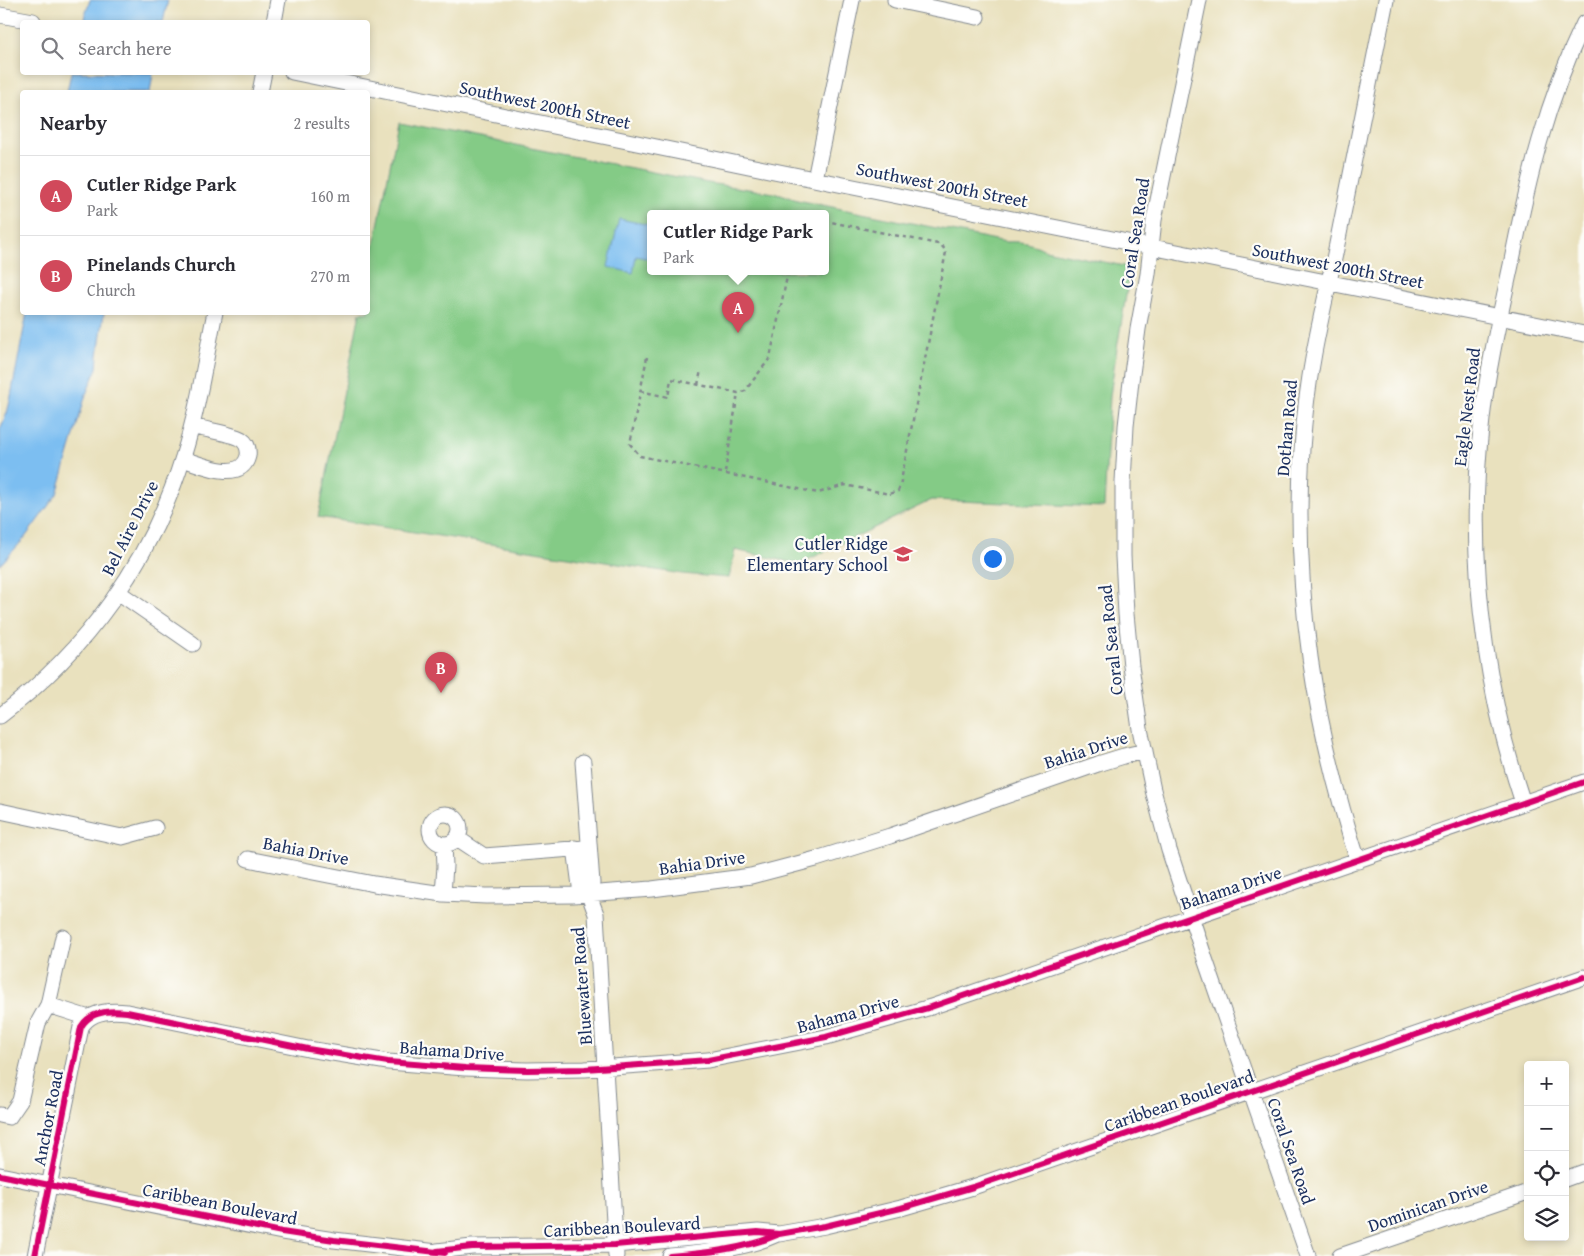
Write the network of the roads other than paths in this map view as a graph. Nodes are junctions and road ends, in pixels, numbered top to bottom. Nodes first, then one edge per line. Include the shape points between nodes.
1 (278, 0) edge
2 (852, 0) edge
3 (895, 0) edge
4 (1199, 0) edge
5 (1386, 0) edge
6 (0, 15) edge
7 (977, 18) dead end
8 (28, 20) edge
9 (274, 20) edge
10 (1584, 23) edge
11 (263, 75) edge
12 (306, 75) edge
13 (260, 90) edge
14 (815, 179) junction
15 (1151, 247) junction
16 (1329, 283) junction
17 (214, 315) edge
18 (1499, 317) junction
19 (1584, 334) edge
20 (192, 426) junction
21 (183, 459) junction
22 (118, 592) junction
23 (193, 644) dead end
24 (0, 716) edge
25 (1145, 751) junction
26 (583, 762) dead end
27 (1584, 782) edge
28 (1523, 803) junction
29 (0, 811) edge
30 (155, 828) dead end
31 (582, 848) junction
32 (248, 859) dead end
33 (1358, 861) junction
34 (443, 894) junction
35 (589, 895) junction
36 (1190, 917) junction
37 (63, 937) dead end
38 (1584, 977) edge
39 (48, 1005) junction
40 (89, 1018) junction
41 (605, 1068) junction
42 (1251, 1092) junction
43 (0, 1115) edge
44 (1584, 1172) edge
45 (0, 1175) edge
46 (1569, 1178) edge
47 (50, 1185) junction
48 (1524, 1193) edge
49 (779, 1234) junction
50 (437, 1251) junction
51 (615, 1251) edge
52 (35, 1256) edge
53 (460, 1256) edge
54 (670, 1256) edge
55 (1308, 1256) edge
56 (1340, 1256) edge

1 - 9 street
2 - 14 street
3 - 7 street
4 - 15 street, Coral Sea Road
5 - 16 street, Dothan Road
6 - 8 street
10 - 18 street, Eagle Nest Road via 1559,81 1540,138
11 - 13 street
12 - 14 street, Southwest 200th Street
14 - 15 street, Southwest 200th Street
15 - 16 street, Southwest 200th Street
15 - 25 street, Coral Sea Road via 1131,381 1123,503 1126,614
16 - 18 street, Southwest 200th Street
16 - 33 street, Dothan Road via 1312,364 1306,413 1301,555 1306,631 1318,707 1336,788
17 - 20 street, Bel Aire Drive
18 - 19 street, Southwest 200th Street
18 - 28 street, Eagle Nest Road via 1480,440 1476,569 1494,694
20 - 21 street, Bel Aire Drive
20 - 21 street via 240,438 247,445 247,458 239,468 230,472
21 - 22 street, Bel Aire Drive via 156,527
22 - 23 street
22 - 24 street, Bel Aire Drive via 57,668
25 - 35 street, Bahia Drive via 1098,764 848,850 775,870 704,883
25 - 36 street, Coral Sea Road via 1163,828
26 - 31 street, Bluewater Road
27 - 28 street, Bahama Drive
28 - 33 street, Bahama Drive
29 - 30 street via 122,837
31 - 34 street via 484,856 450,841
31 - 35 street, Bluewater Road via 580,886
32 - 34 street, Bahia Drive
33 - 36 street, Bahama Drive
34 - 35 street, Bahia Drive
35 - 41 street, Bluewater Road via 596,914
36 - 41 street, Bahama Drive via 931,1007 826,1037 708,1060
36 - 42 street, Coral Sea Road
37 - 39 street
38 - 42 street, Caribbean Boulevard
39 - 40 street
39 - 43 street via 38,1023 20,1101 8,1117
40 - 41 street, Bahama Drive via 102,1012 119,1011 308,1049 414,1065 518,1070
40 - 47 street, Anchor Road via 80,1033
41 - 51 street, Bluewater Road
42 - 49 street, Caribbean Boulevard via 949,1195
42 - 55 street, Coral Sea Road
44 - 46 street
45 - 47 street, Caribbean Boulevard
47 - 50 street, Caribbean Boulevard via 282,1232 350,1243
47 - 52 street, Anchor Road
48 - 56 street, Dominican Drive
49 - 51 street, Caribbean Boulevard via 758,1232
49 - 54 street, Caribbean Boulevard via 761,1242
50 - 51 street, Caribbean Boulevard via 472,1247
50 - 53 street, Caribbean Boulevard

